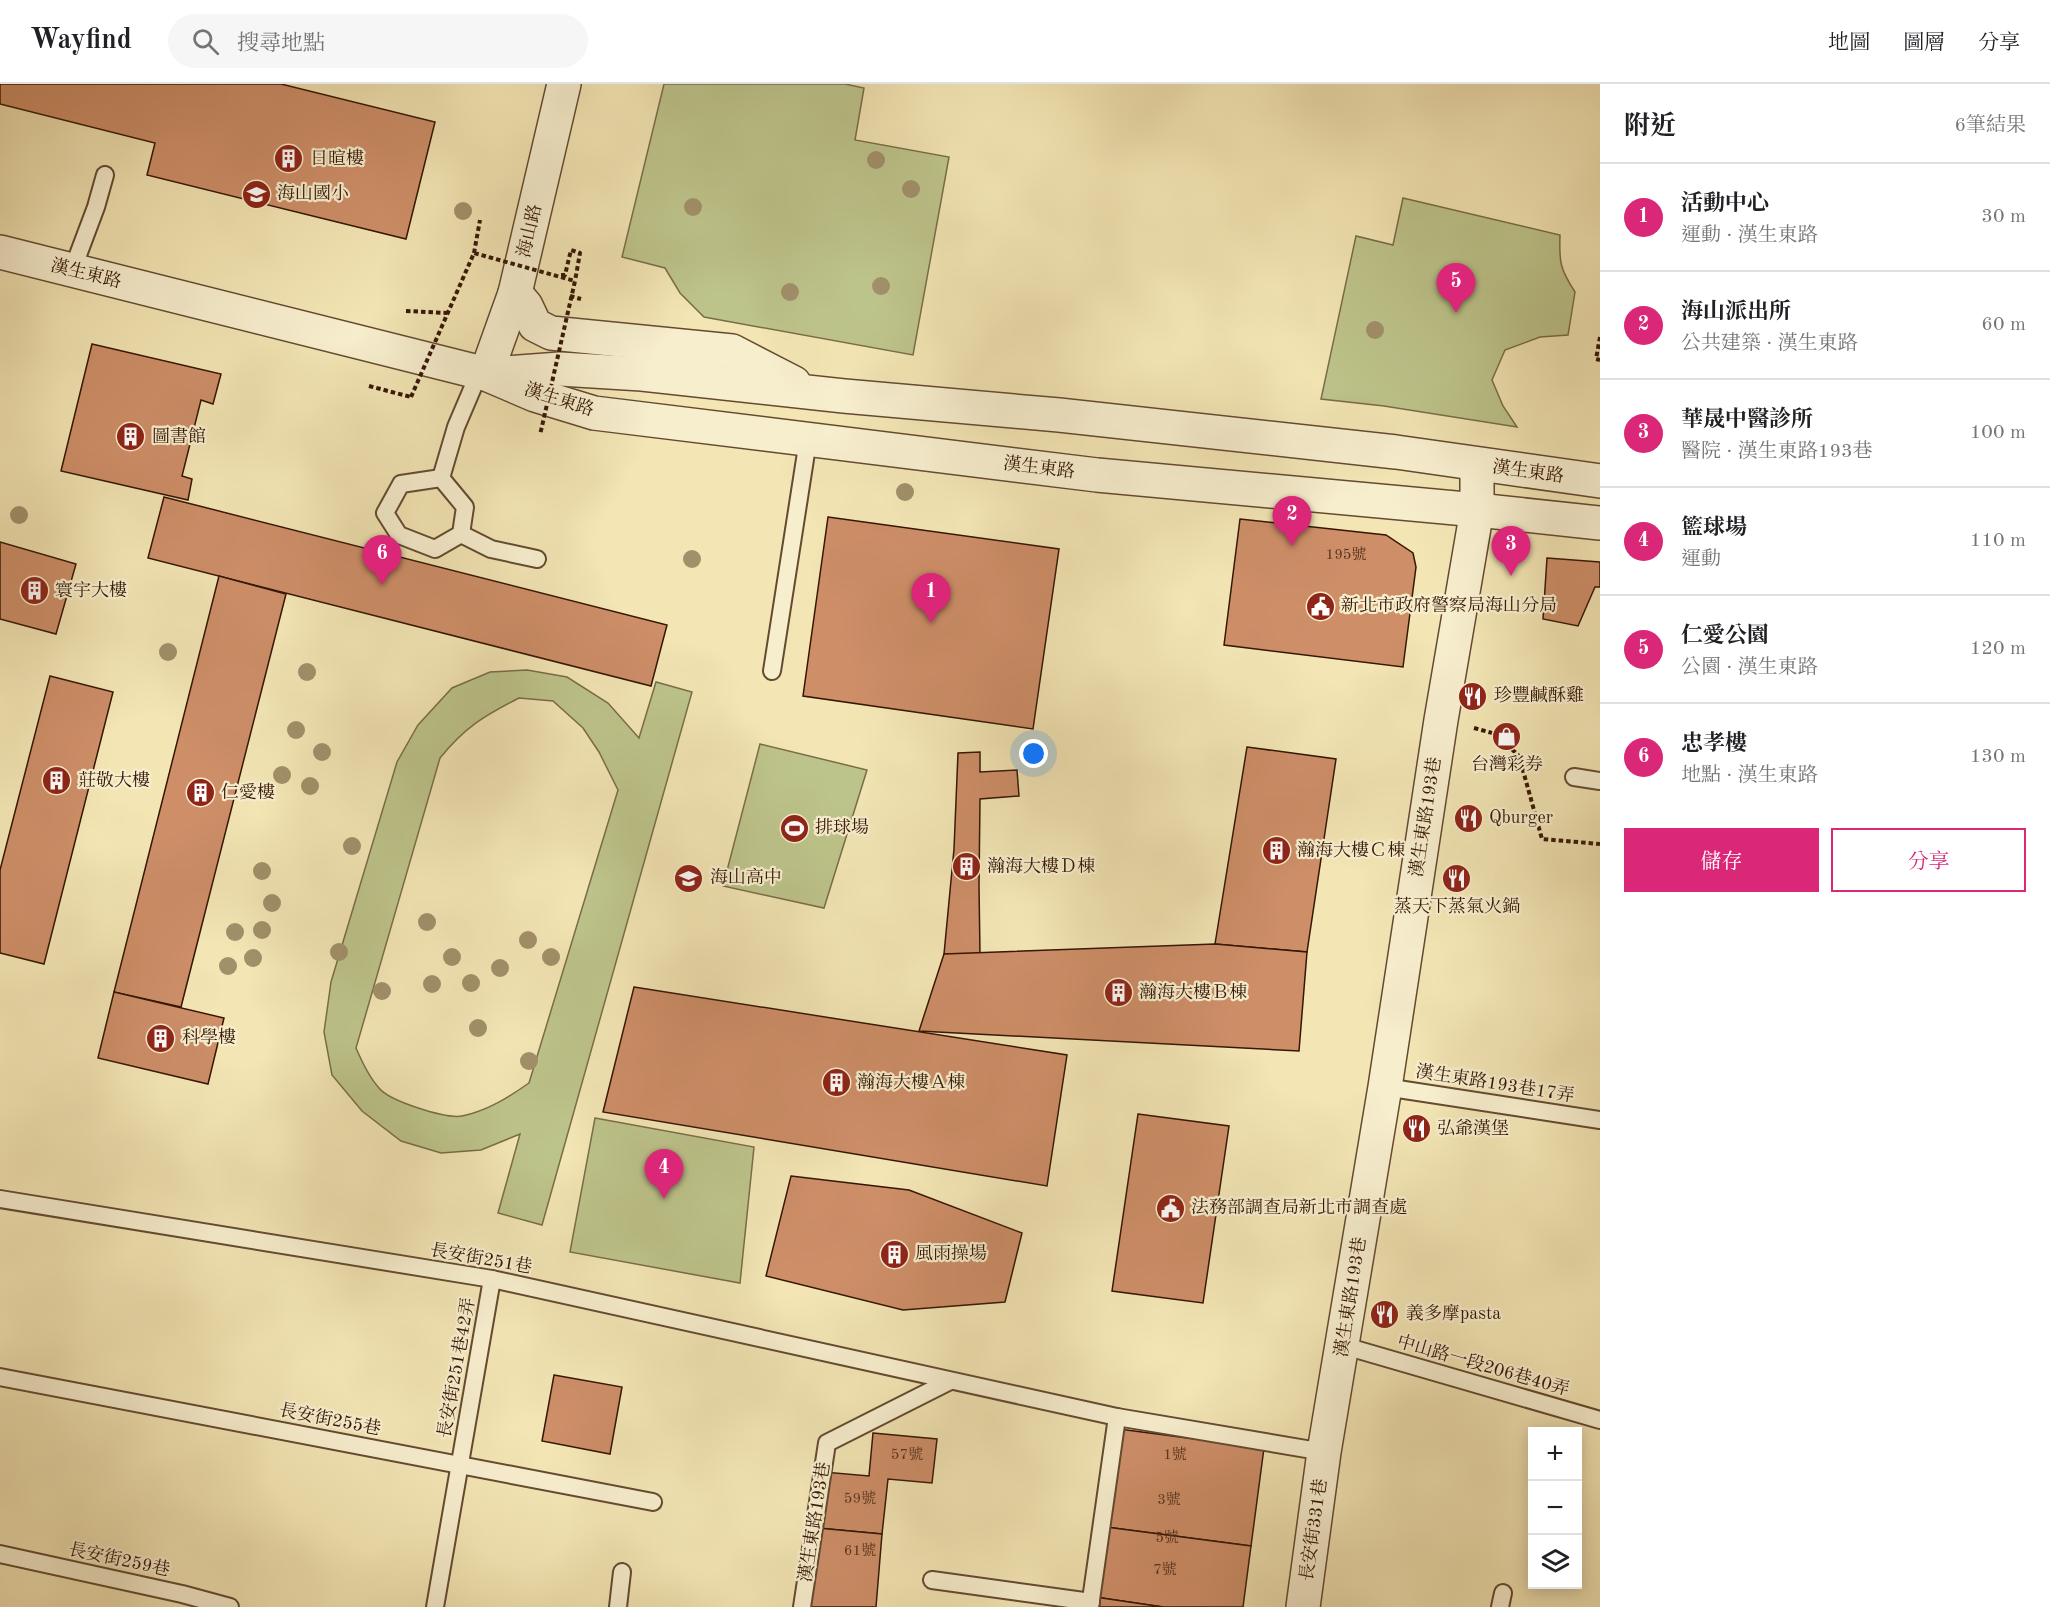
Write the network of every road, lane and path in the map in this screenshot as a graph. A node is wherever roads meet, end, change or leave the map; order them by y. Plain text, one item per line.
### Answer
1 (564, 84) edge
2 (105, 175) dead end
3 (480, 220) dead end
4 (474, 253) junction
5 (1, 256) edge
6 (72, 271) junction
7 (561, 274) dead end
8 (575, 281) junction
9 (515, 293) junction
10 (406, 311) dead end
11 (447, 313) junction
12 (1600, 337) edge
13 (1598, 359) edge
14 (482, 374) junction
15 (369, 386) dead end
16 (812, 392) junction
17 (540, 435) dead end
18 (808, 440) junction
19 (1478, 465) junction
20 (441, 478) junction
21 (1600, 482) edge
22 (1477, 510) junction
23 (1600, 523) edge
24 (461, 534) junction
25 (537, 559) dead end
26 (772, 671) dead end
27 (1441, 720) junction
28 (1574, 777) dead end
29 (1600, 782) edge
30 (1600, 844) edge
31 (1385, 1087) junction
32 (1600, 1119) edge
33 (0, 1199) edge
34 (492, 1279) junction
35 (1355, 1349) dead end
36 (0, 1377) edge
37 (950, 1381) junction
38 (1117, 1417) junction
39 (1600, 1420) edge
40 (1324, 1452) junction
41 (460, 1464) junction
42 (653, 1502) dead end
43 (0, 1554) edge
44 (622, 1572) dead end
45 (932, 1580) dead end
46 (1091, 1604) edge
47 (230, 1607) edge
48 (435, 1607) edge
49 (618, 1607) edge
50 (802, 1607) edge
51 (1303, 1607) edge

1 - 9 street, 海山路
2 - 6 lane
3 - 4 path
4 - 8 path, bridge
4 - 11 path, bridge
5 - 6 street, 漢生東路
6 - 14 street, 漢生東路
7 - 8 path
8 - 17 path, bridge
9 - 14 street, 海山路
9 - 16 street, 漢生東路
10 - 11 path
11 - 15 path, bridge
12 - 13 path
14 - 16 street, 漢生東路
14 - 18 street, 漢生東路
14 - 20 lane
16 - 19 street, 漢生東路
18 - 22 street, 漢生東路
18 - 26 lane
19 - 21 street, 漢生東路
19 - 22 street, 漢生東路193巷
20 - 24 lane
20 - 24 lane
22 - 23 street, 漢生東路
22 - 27 street, 漢生東路193巷
24 - 25 lane
27 - 30 path
27 - 31 street, 漢生東路193巷
28 - 29 lane
31 - 32 lane, 漢生東路193巷17弄
31 - 40 street, 漢生東路193巷
33 - 34 lane, 長安街251巷
34 - 37 lane, 長安街251巷
34 - 41 lane, 長安街251巷42弄
35 - 39 lane, 中山路一段206巷40弄
36 - 41 lane, 長安街255巷
37 - 38 lane
37 - 50 lane, 漢生東路193巷
38 - 40 lane
38 - 46 lane
40 - 51 street, 長安街331巷
41 - 42 lane, 長安街255巷
41 - 48 lane, 長安街251巷42弄
43 - 47 lane, 長安街259巷
44 - 49 lane
45 - 46 lane

